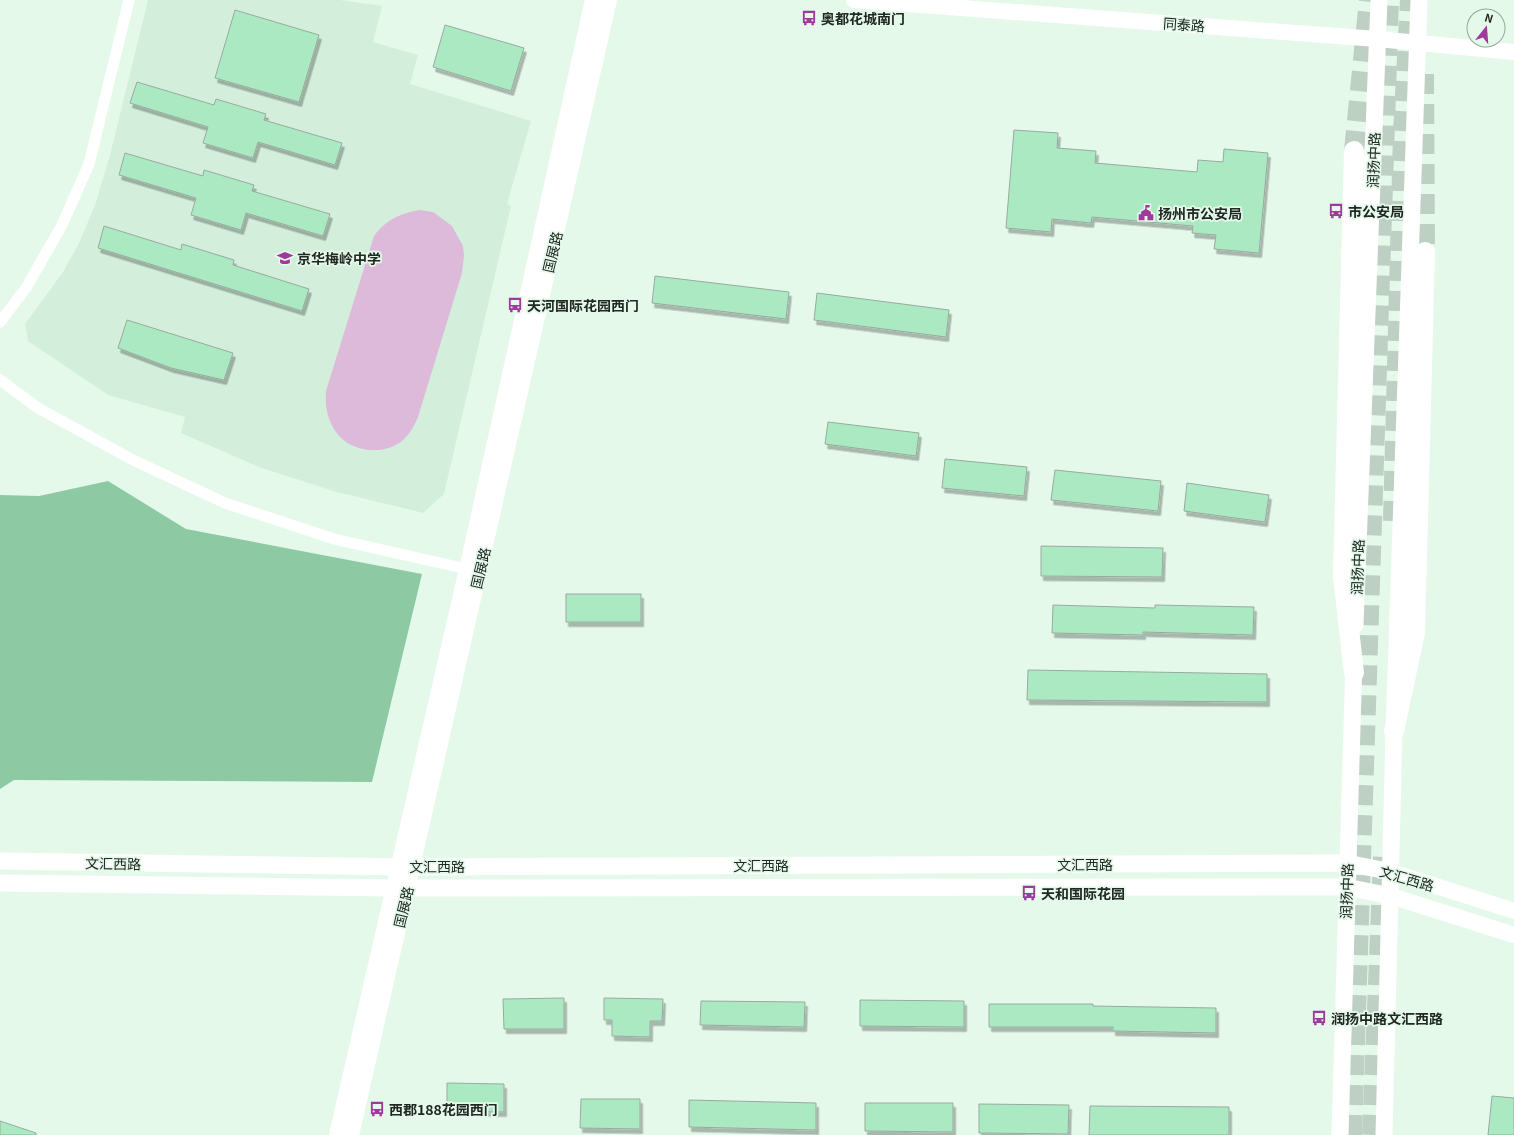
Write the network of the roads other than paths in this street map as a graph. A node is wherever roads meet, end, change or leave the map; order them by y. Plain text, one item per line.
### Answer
1 (129, 0) edge
2 (593, 0) edge
3 (609, 0) edge
4 (854, 0) edge
5 (1379, 0) edge
6 (1419, 0) edge
7 (1377, 38) junction
8 (1416, 43) junction
9 (1514, 52) edge
10 (1354, 151) tunnel mouth
11 (1425, 252) tunnel mouth
12 (0, 322) edge
13 (0, 380) edge
14 (467, 569) junction
15 (1354, 673) junction
16 (1394, 731) junction
17 (0, 861) edge
18 (1347, 863) junction
19 (405, 866) junction
20 (1392, 872) junction
21 (0, 883) edge
22 (1346, 887) junction
23 (401, 888) junction
24 (1391, 896) junction
25 (1514, 911) edge
26 (1514, 935) edge
27 (337, 1135) edge
28 (351, 1135) edge
29 (1340, 1135) edge
30 (1384, 1135) edge

1 - 12 street
2 - 14 street, 国展路
3 - 19 street, 国展路
4 - 7 street, 同泰路
5 - 7 main road, 润扬中路
6 - 8 main road
7 - 8 street, 同泰路
7 - 15 main road, 润扬中路
8 - 9 street, 同泰路
8 - 16 main road
10 - 15 highway
11 - 16 highway
13 - 14 street
14 - 19 street, 国展路
15 - 18 main road, 润扬中路
16 - 20 main road
17 - 19 main road, 文汇西路
18 - 19 main road, 文汇西路
18 - 20 main road, 文汇西路
18 - 22 main road, 润扬中路
19 - 23 street, 国展路
20 - 24 main road
20 - 25 street, 文汇西路
21 - 23 main road, 文汇西路
22 - 23 main road, 文汇西路
22 - 24 main road, 文汇西路
22 - 29 main road, 润扬中路
23 - 27 street, 国展路
23 - 28 street, 国展路
24 - 26 street, 文汇西路
24 - 30 main road

